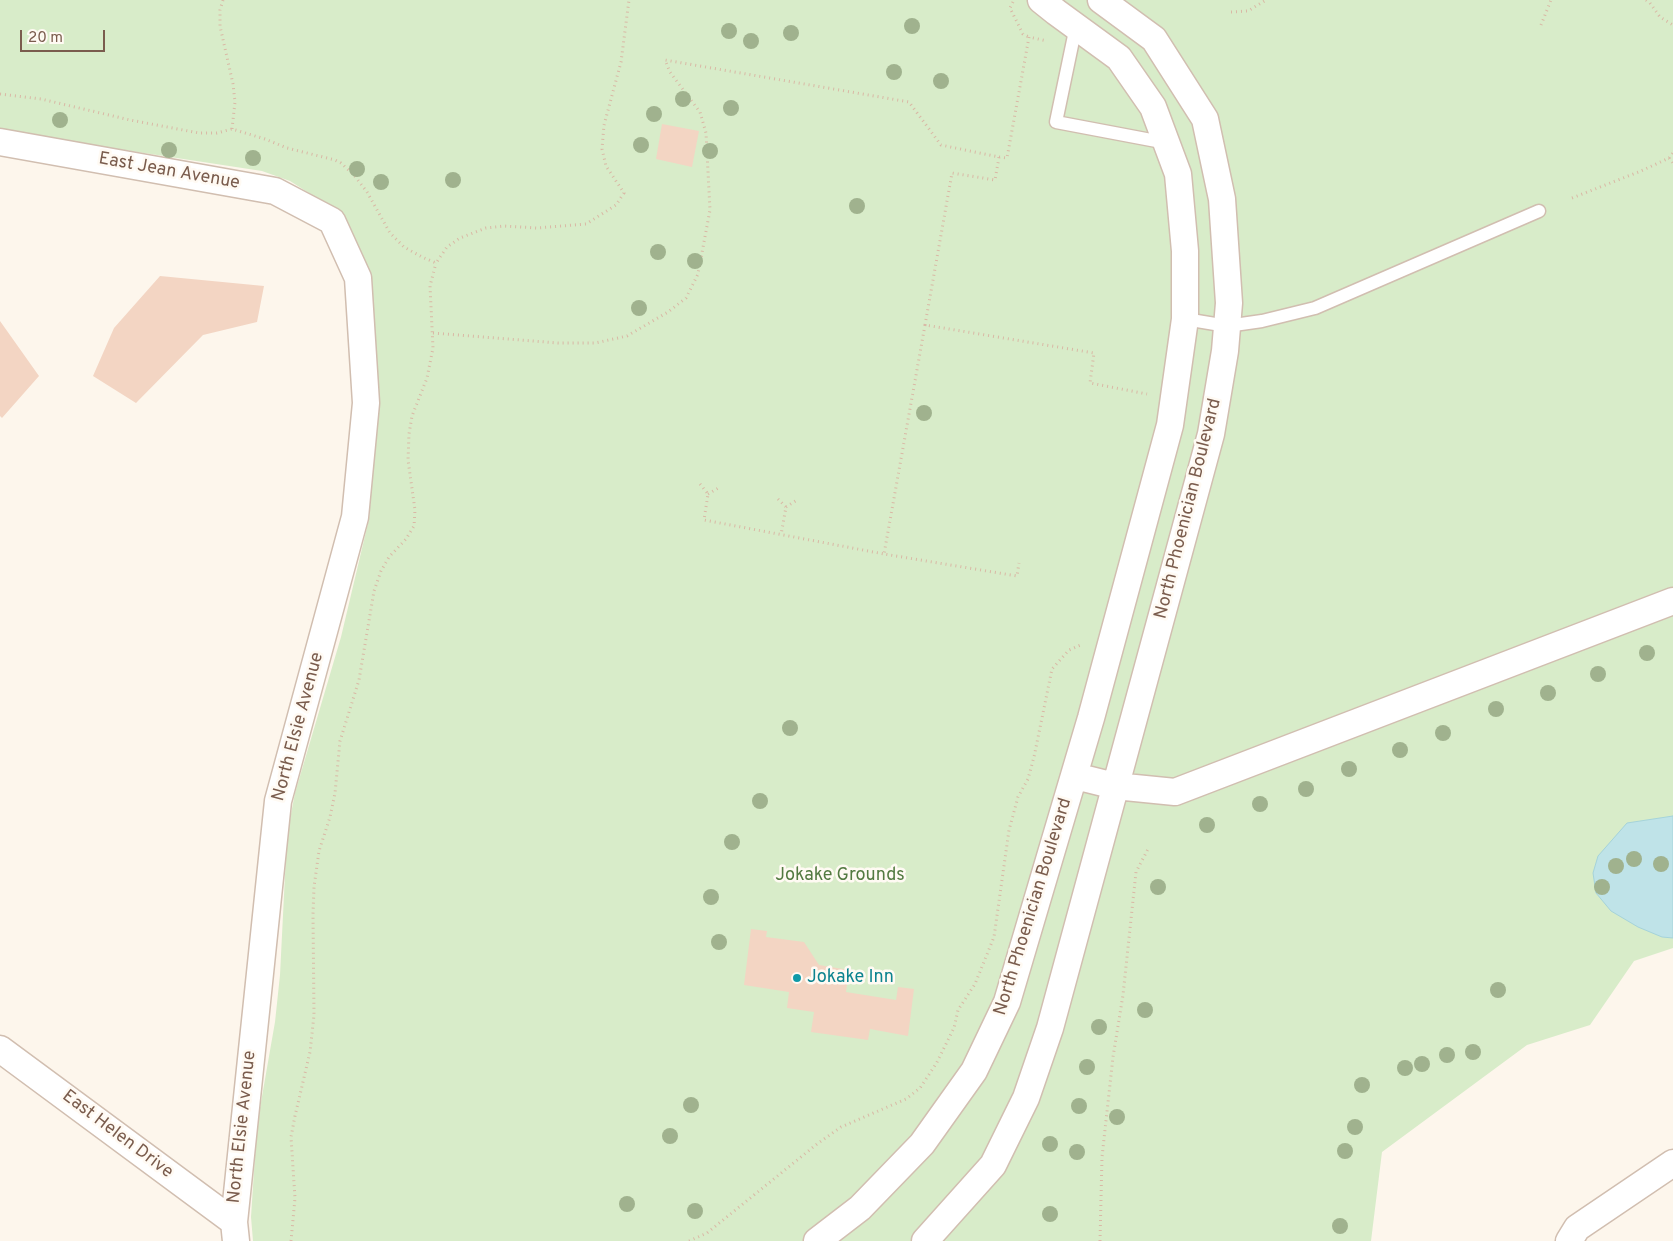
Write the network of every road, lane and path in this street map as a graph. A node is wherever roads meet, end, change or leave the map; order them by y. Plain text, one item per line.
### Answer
1 (223, 0) edge
2 (629, 0) edge
3 (1015, 0) edge
4 (1041, 0) edge
5 (1266, 0) edge
6 (1646, 0) edge
7 (1550, 1) edge
8 (1109, 3) edge
9 (1231, 12) dead end
10 (1541, 25) dead end
11 (1076, 26) junction
12 (1673, 26) edge
13 (1029, 37) junction
14 (1055, 43) dead end
15 (0, 94) edge
16 (232, 129) junction
17 (0, 142) edge
18 (1167, 143) junction
19 (1673, 153) edge
20 (999, 157) junction
21 (1669, 158) junction
22 (1673, 164) edge
23 (1572, 198) dead end
24 (1539, 211) dead end
25 (332, 221) joint
26 (436, 263) junction
27 (1185, 319) junction
28 (925, 325) junction
29 (1227, 326) junction
30 (433, 333) junction
31 (1156, 395) dead end
32 (700, 484) dead end
33 (720, 486) dead end
34 (708, 494) junction
35 (778, 499) dead end
36 (797, 500) dead end
37 (786, 507) junction
38 (781, 535) junction
39 (884, 554) junction
40 (1019, 563) dead end
41 (1673, 601) edge
42 (1083, 644) dead end
43 (1075, 776) junction
44 (1115, 786) junction
45 (1148, 849) dead end
46 (0, 1049) edge
47 (1673, 1163) edge
48 (235, 1231) edge
49 (291, 1241) edge
50 (689, 1241) edge
51 (817, 1241) edge
52 (924, 1241) edge
53 (1100, 1241) edge
54 (1569, 1241) edge

1 - 16 path
2 - 26 path
3 - 13 path
4 - 11 street, North Phoenician Boulevard
5 - 9 path
6 - 12 path
7 - 10 path
8 - 29 street, North Phoenician Boulevard
11 - 18 street, North Phoenician Boulevard
11 - 18 lane
13 - 14 path
13 - 20 path
15 - 16 path
16 - 26 path
17 - 25 street, East Jean Avenue
18 - 27 street, North Phoenician Boulevard
19 - 21 path
20 - 28 path
20 - 30 path
21 - 22 path
21 - 23 path
24 - 29 lane
25 - 48 street, North Elsie Avenue
26 - 30 path
27 - 29 lane
27 - 43 street, North Phoenician Boulevard
28 - 31 path
28 - 39 path
29 - 44 street, North Phoenician Boulevard
30 - 49 path
32 - 34 path
33 - 34 path
34 - 38 path
35 - 37 path
36 - 37 path
37 - 38 path
38 - 39 path
39 - 40 path
41 - 44 street, North Phoenician Boulevard
42 - 50 path
43 - 44 street, North Phoenician Boulevard
43 - 51 street, North Phoenician Boulevard
44 - 52 street, North Phoenician Boulevard
45 - 53 path
46 - 48 street, East Helen Drive
47 - 54 street

